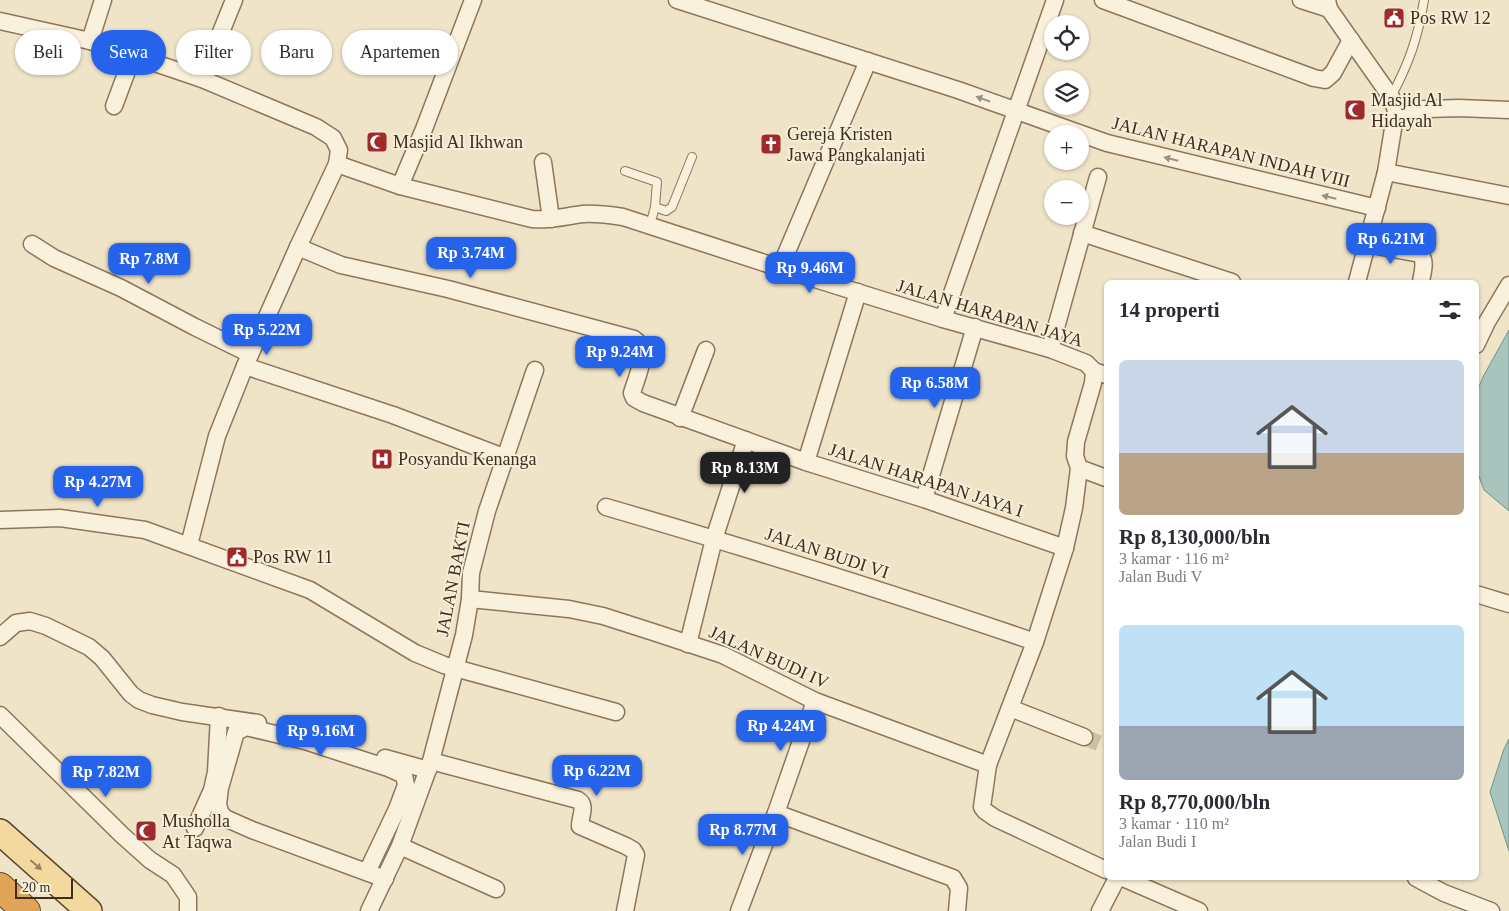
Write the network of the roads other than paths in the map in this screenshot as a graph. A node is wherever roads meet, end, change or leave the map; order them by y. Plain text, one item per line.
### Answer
1 (103, 0) edge
2 (234, 0) edge
3 (473, 0) edge
4 (677, 0) edge
5 (1056, 0) edge
6 (1103, 0) edge
7 (1301, 0) edge
8 (1424, 0) edge
9 (1328, 5) edge
10 (0, 21) edge
11 (1351, 40) junction
12 (90, 41) joint
13 (868, 61) junction
14 (166, 66) edge
15 (126, 75) edge
16 (202, 79) junction
17 (1394, 104) junction
18 (114, 106) dead end
19 (1016, 110) junction
20 (1509, 110) edge
21 (692, 157) dead end
22 (543, 162) dead end
23 (337, 164) junction
24 (625, 171) dead end
25 (1386, 172) junction
26 (1098, 177) dead end
27 (400, 186) junction
28 (1509, 196) edge
29 (655, 207) junction
30 (1377, 208) junction
31 (551, 219) junction
32 (650, 225) junction
33 (1082, 233) junction
34 (32, 244) dead end
35 (1366, 244) junction
36 (298, 247) junction
37 (780, 268) junction
38 (1226, 280) edge
39 (1357, 280) edge
40 (1420, 280) edge
41 (1509, 285) edge
42 (858, 292) junction
43 (943, 319) junction
44 (975, 327) junction
45 (1479, 339) edge
46 (1050, 349) junction
47 (706, 350) dead end
48 (248, 360) junction
49 (535, 370) dead end
50 (1100, 373) edge
51 (680, 418) junction
52 (746, 440) junction
53 (506, 458) junction
54 (806, 462) junction
55 (1079, 468) junction
56 (1104, 477) edge
57 (924, 499) junction
58 (606, 507) dead end
59 (0, 520) edge
60 (714, 538) junction
61 (189, 545) junction
62 (1065, 548) junction
63 (1479, 595) edge
64 (470, 599) junction
65 (1509, 604) edge
66 (0, 637) edge
67 (1035, 642) junction
68 (688, 644) junction
69 (454, 668) junction
70 (816, 701) junction
71 (1010, 708) junction
72 (616, 712) dead end
73 (0, 715) edge
74 (220, 716) junction
75 (1084, 737) tunnel mouth
76 (430, 766) junction
77 (988, 766) junction
78 (776, 813) junction
79 (195, 828) dead end
80 (0, 832) edge
81 (400, 846) junction
82 (1104, 869) edge
83 (367, 872) junction
84 (385, 879) junction
85 (1117, 880) edge
86 (1128, 880) edge
87 (1420, 880) edge
88 (0, 887) edge
89 (496, 889) dead end
90 (26, 911) edge
91 (89, 911) edge
92 (188, 911) edge
93 (369, 911) edge
94 (625, 911) edge
95 (739, 911) edge
96 (957, 911) edge
97 (1100, 911) edge
98 (1199, 911) edge
99 (1491, 911) edge

1 - 12 street
2 - 16 street
3 - 27 street
4 - 13 street, JALAN HARAPAN INDAH VIII
5 - 19 street
6 - 11 street
7 - 9 street
8 - 17 lane
9 - 11 street
10 - 12 street
11 - 17 street
19 -> 13 street, JALAN HARAPAN INDAH VIII
13 - 37 street
14 - 16 street
15 - 18 street
16 - 23 street
17 - 20 street
17 - 25 street
30 -> 19 street, JALAN HARAPAN INDAH VIII
19 - 43 street
21 - 29 lane
22 - 31 street
23 - 27 street, JALAN HARAPAN JAYA
23 - 36 street
24 - 29 lane
25 - 28 street
25 - 30 street
26 - 33 street
27 - 31 street, JALAN HARAPAN JAYA
29 - 32 lane
30 - 35 street
31 - 32 street, JALAN HARAPAN JAYA
32 - 37 street, JALAN HARAPAN JAYA
33 - 38 street
33 - 46 street
34 - 48 street
35 - 39 street
35 - 40 street
36 - 48 street
36 - 51 street, JALAN HARAPAN JAYA I
37 - 42 street, JALAN HARAPAN JAYA
41 - 45 street
42 - 43 street, JALAN HARAPAN JAYA
42 - 54 street
43 - 44 street, JALAN HARAPAN JAYA
44 - 46 street, JALAN HARAPAN JAYA
44 - 57 street
46 - 50 street, JALAN HARAPAN JAYA
47 - 51 street
48 - 53 street
48 - 61 street
49 - 53 street, JALAN BAKTI
50 - 55 street, JALAN HARAPAN JAYA
51 - 52 street, JALAN HARAPAN JAYA I
52 - 54 street, JALAN HARAPAN JAYA I
52 - 60 street
53 - 64 street, JALAN BAKTI
54 - 57 street, JALAN HARAPAN JAYA I
55 - 56 street
55 - 62 street, JALAN HARAPAN JAYA
57 - 62 street, JALAN HARAPAN JAYA I
58 - 60 street, JALAN BUDI VI
59 - 61 street
60 - 67 street, JALAN BUDI VI
60 - 68 street
61 - 69 street
62 - 67 street, JALAN HARAPAN JAYA
63 - 65 street
64 - 68 street, JALAN BUDI IV
64 - 69 street, JALAN BAKTI
66 - 74 street
67 - 71 street, JALAN HARAPAN JAYA
68 - 70 street, JALAN BUDI IV
69 - 72 street
69 - 76 street, JALAN BAKTI
70 - 77 street, JALAN BUDI IV
70 - 78 street
71 - 75 street
71 - 77 street, JALAN HARAPAN JAYA
73 - 92 street
74 - 76 street
74 - 79 street
76 - 81 street, JALAN BAKTI
76 - 94 street
77 - 82 street, JALAN HARAPAN JAYA
78 - 95 street
78 - 96 street
80 -> 91 main road
81 - 84 street, JALAN BAKTI
81 - 89 street
83 - 83 street
83 - 84 street
84 - 93 street, JALAN BAKTI
85 - 97 street
86 - 98 street
87 - 99 street
88 - 90 highway

